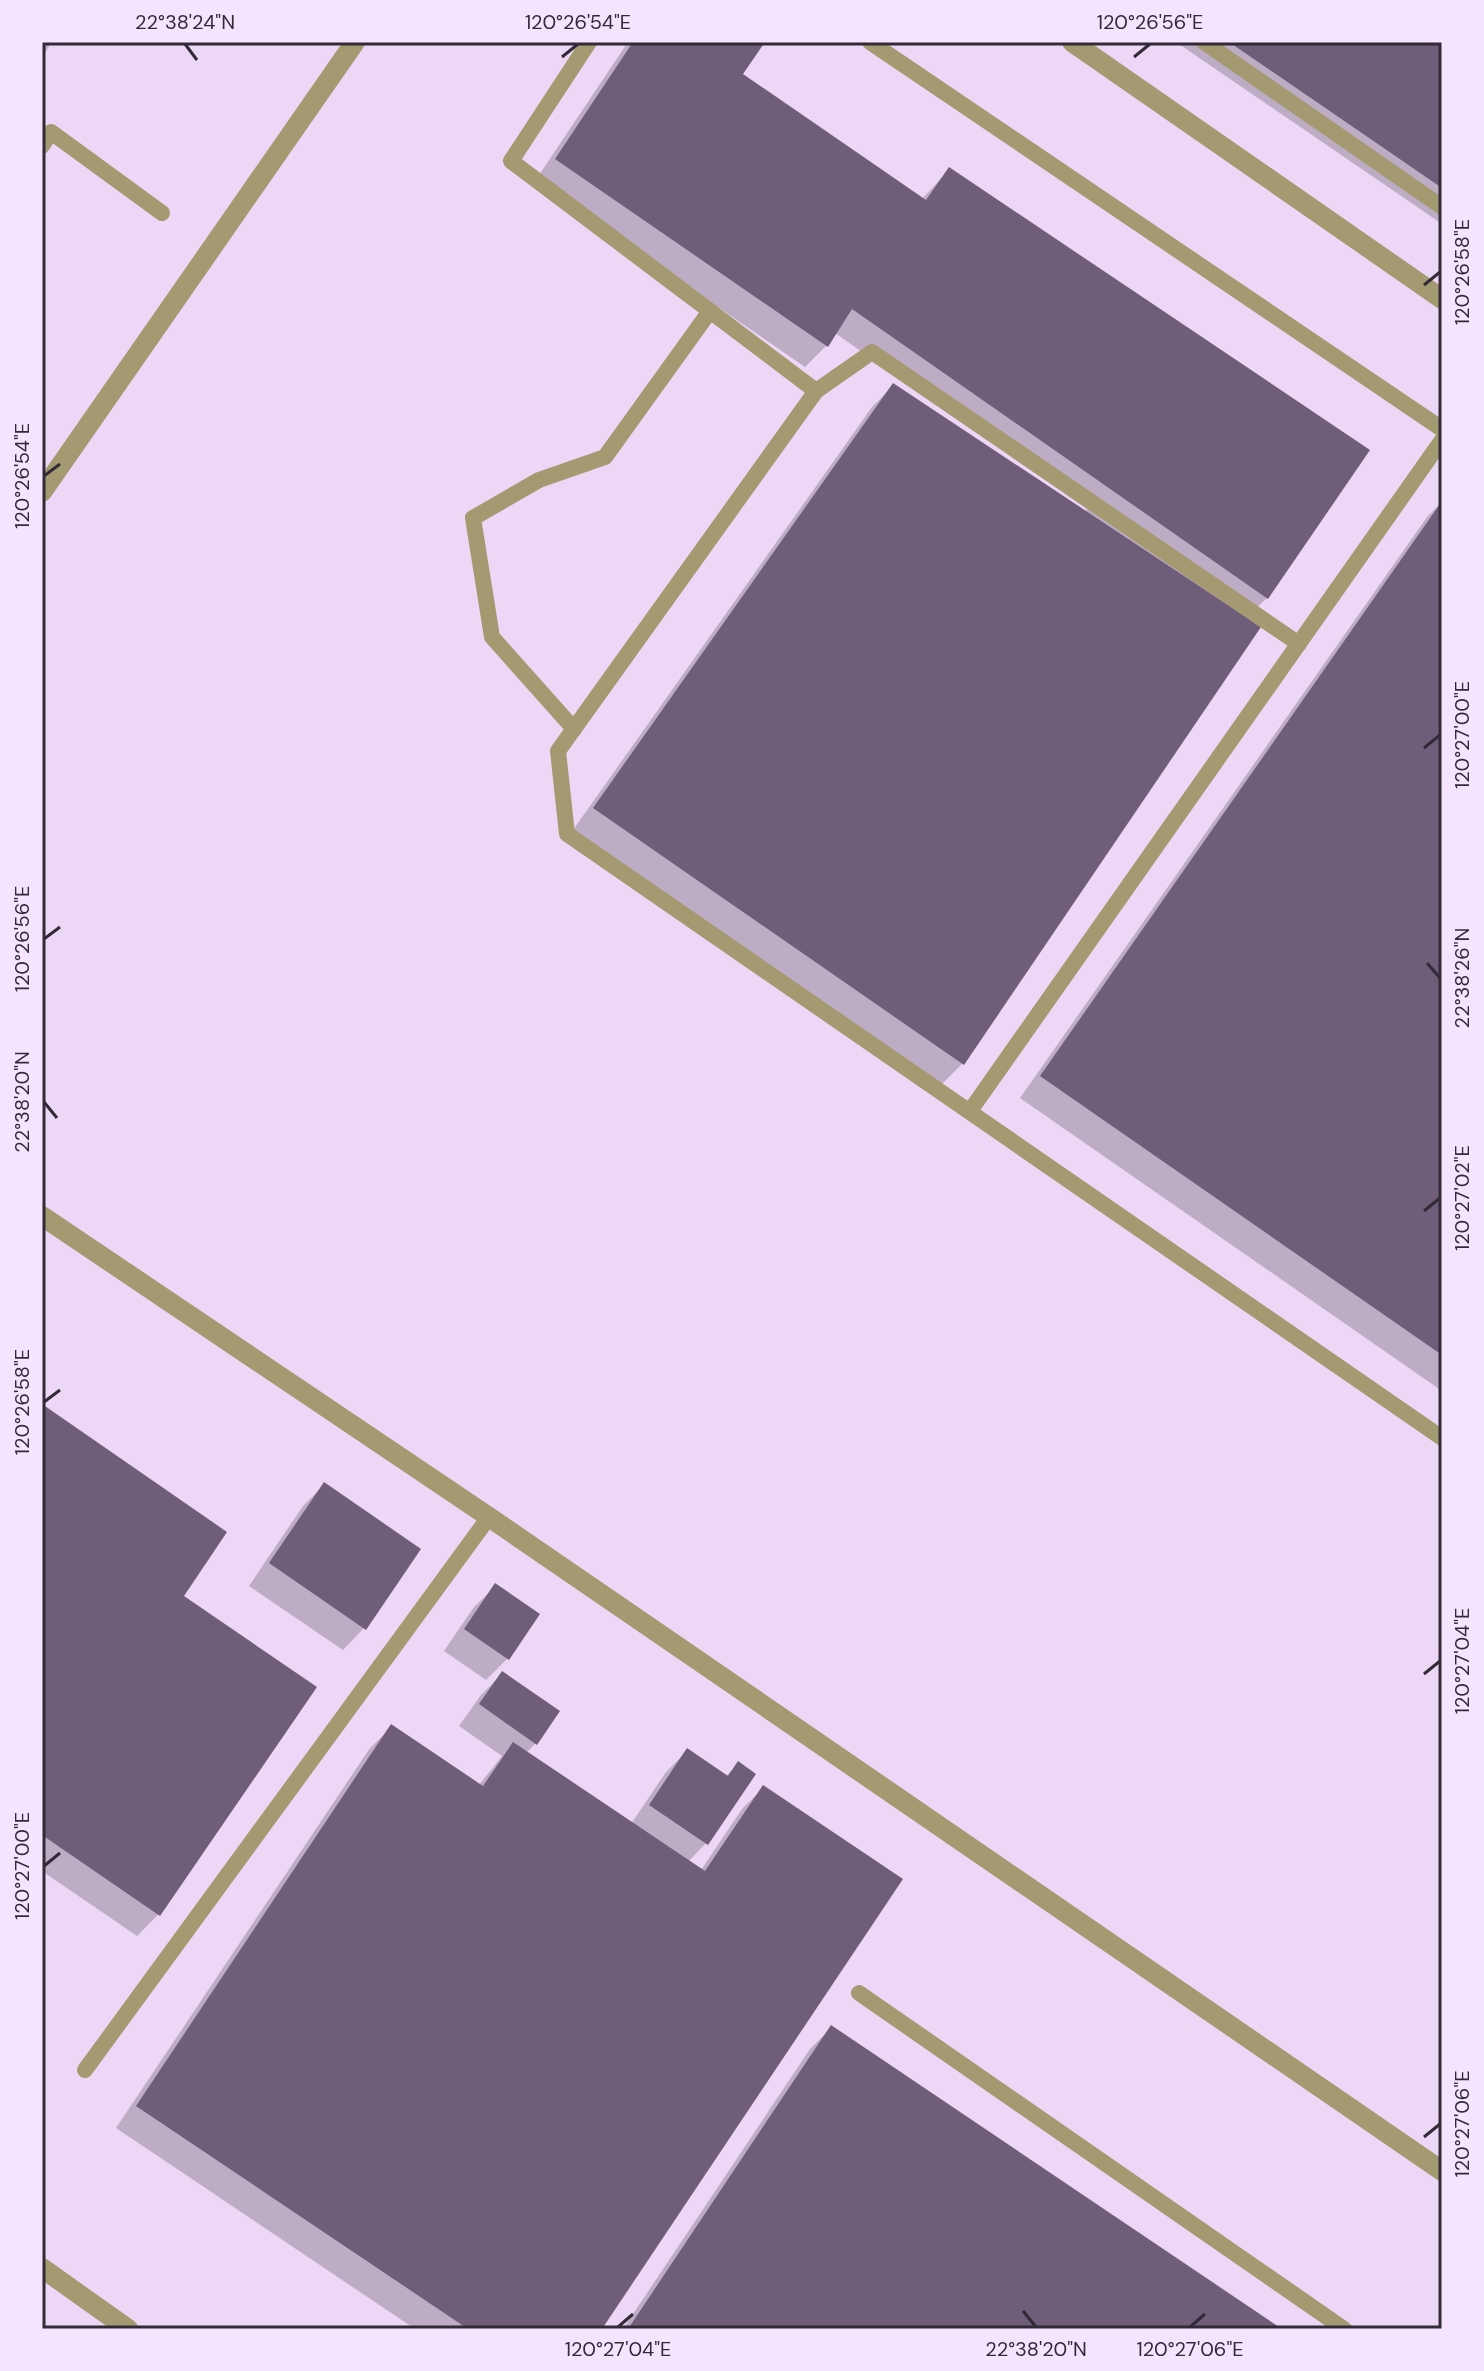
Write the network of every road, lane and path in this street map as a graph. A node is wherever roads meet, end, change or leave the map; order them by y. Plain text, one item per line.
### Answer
1 (355, 42) edge
2 (589, 42) edge
3 (870, 42) edge
4 (1072, 42) edge
5 (1204, 42) edge
6 (42, 146) edge
7 (1442, 207) edge
8 (162, 213) dead end
9 (1442, 299) edge
10 (710, 311) junction
11 (816, 391) junction
12 (1442, 429) edge
13 (1442, 440) edge
14 (42, 492) edge
15 (1299, 644) junction
16 (574, 729) junction
17 (970, 1111) junction
18 (42, 1216) edge
19 (1442, 1438) edge
20 (489, 1517) junction
21 (859, 1993) dead end
22 (85, 2070) dead end
23 (1442, 2171) edge
24 (42, 2268) edge
25 (128, 2329) edge
26 (1344, 2329) edge

1 - 14 street
2 - 10 lane
3 - 12 lane
4 - 9 street
5 - 7 lane
6 - 8 lane
10 - 11 lane
10 - 16 lane
11 - 15 lane
11 - 16 lane
13 - 15 lane
15 - 17 lane
16 - 17 lane
17 - 19 lane
18 - 20 street
20 - 22 lane
20 - 23 street
21 - 26 lane
24 - 25 street

